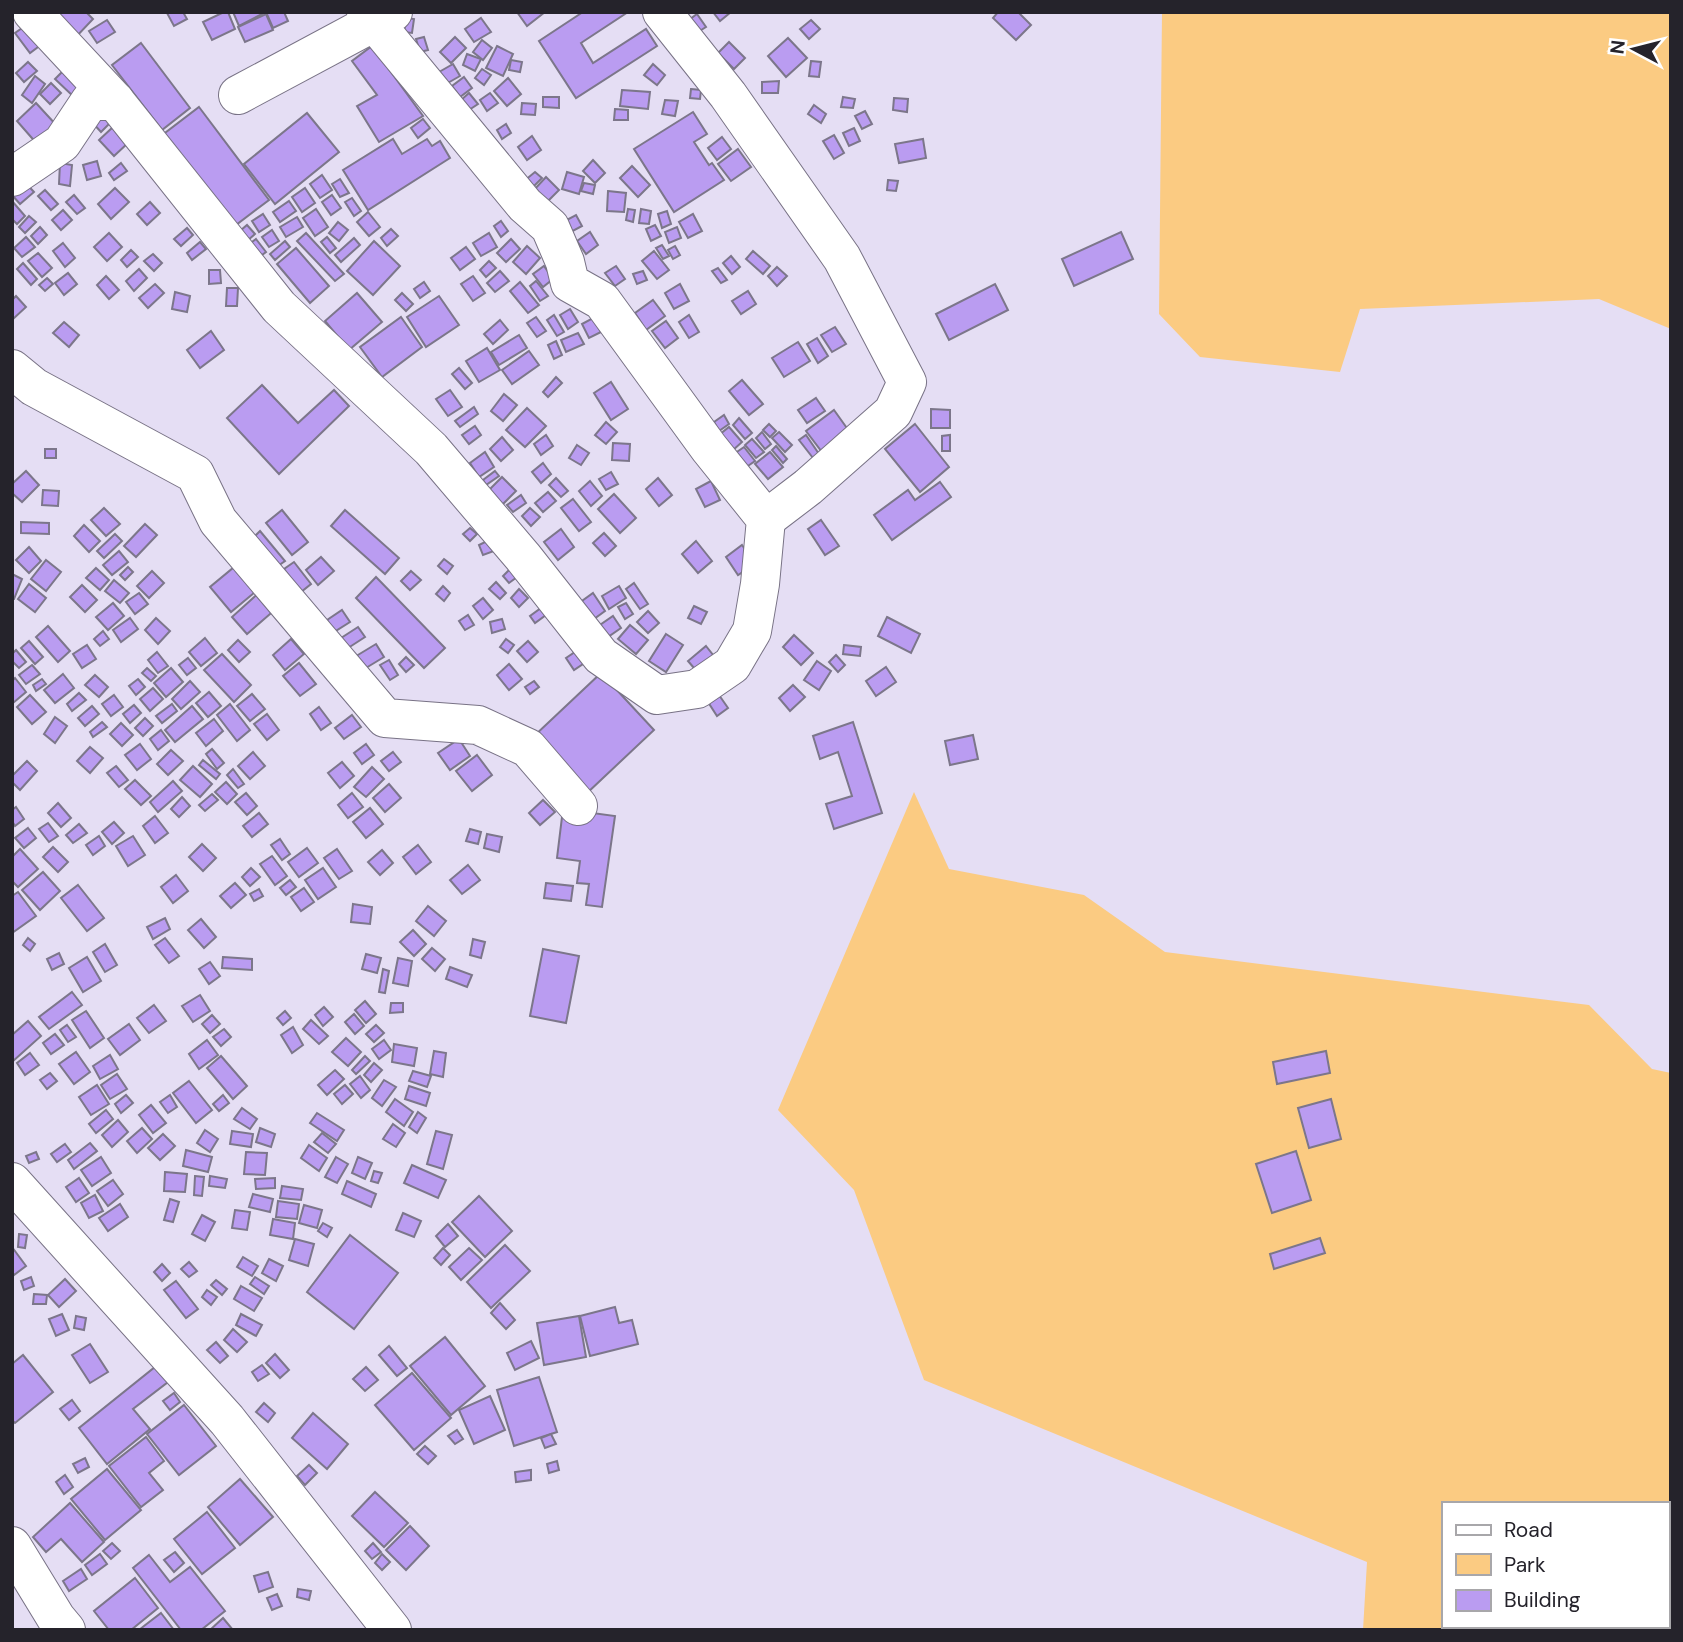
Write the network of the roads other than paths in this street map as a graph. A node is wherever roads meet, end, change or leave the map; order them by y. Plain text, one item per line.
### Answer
1 (32, 12) edge
2 (662, 12) edge
3 (378, 16) edge
4 (238, 95) dead end
5 (115, 101) junction
6 (12, 177) edge
7 (12, 369) edge
8 (766, 519) junction
9 (578, 806) dead end
10 (12, 1182) edge
11 (12, 1546) edge
12 (66, 1630) edge
13 (392, 1630) edge

1 - 5 street
2 - 8 street
3 - 4 street
3 - 8 street
5 - 6 street
5 - 8 street
7 - 9 street
10 - 13 street
11 - 12 street

